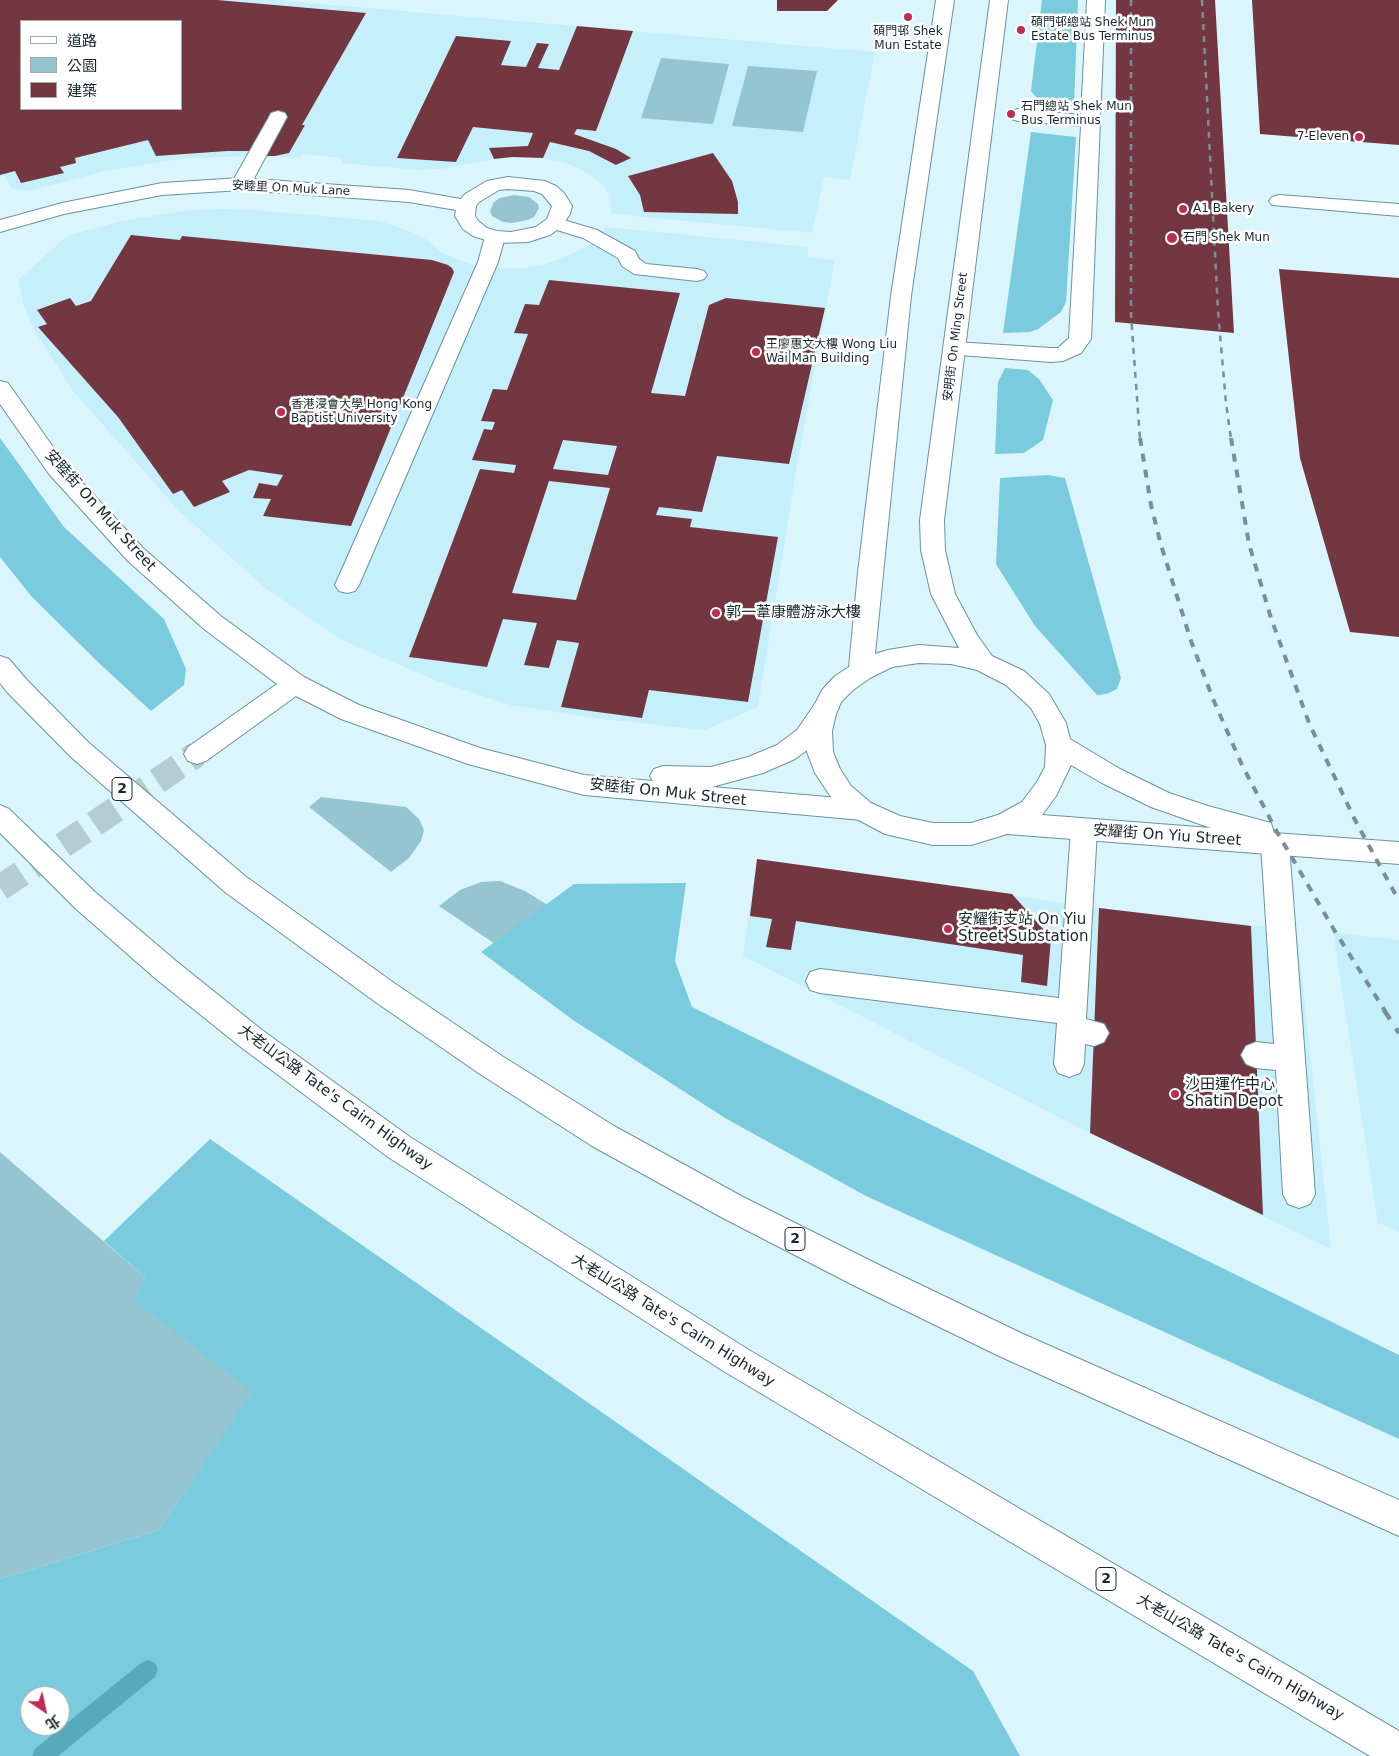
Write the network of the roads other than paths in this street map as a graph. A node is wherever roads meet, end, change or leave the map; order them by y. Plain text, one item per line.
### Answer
1 (945, 0) edge
2 (999, 0) edge
3 (1096, 0) edge
4 (1018, 115) dead end
5 (278, 117) dead end
6 (1090, 121) junction
7 (241, 184) junction
8 (1279, 201) dead end
9 (466, 206) junction
10 (1399, 210) edge
11 (554, 223) junction
12 (0, 226) edge
13 (495, 237) junction
14 (697, 274) dead end
15 (955, 348) junction
16 (0, 388) edge
17 (347, 586) dead end
18 (983, 662) junction
19 (0, 665) edge
20 (861, 671) junction
21 (295, 684) junction
22 (826, 708) junction
23 (1058, 745) junction
24 (197, 754) tunnel mouth
25 (478, 757) junction
26 (862, 810) junction
27 (0, 816) edge
28 (1006, 823) junction
29 (1084, 830) junction
30 (1275, 844) junction
31 (1328, 849) junction
32 (1399, 853) edge
33 (820, 981) dead end
34 (1079, 1025) junction
35 (1256, 1055) dead end
36 (1290, 1059) junction
37 (1070, 1064) dead end
38 (1299, 1194) dead end
39 (1399, 1518) edge
40 (1399, 1752) edge

1 - 20 main road
2 - 15 main road, 安明街 On Ming Street
3 - 6 main road
4 - 6 main road
5 - 7 main road
6 - 15 main road
7 - 9 main road, 安睦里 On Muk Lane
7 - 12 main road, 安睦里 On Muk Lane
8 - 10 main road
9 - 11 main road
9 - 13 main road
11 - 13 main road
11 - 14 main road
13 - 17 main road
15 - 18 main road, 安明街 On Ming Street
16 - 21 main road, 安睦街 On Muk Street
18 - 20 main road, 安明街 On Ming Street
18 - 23 main road, 安明街 On Ming Street
19 - 39 main road, 2
20 - 22 main road, 安明街 On Ming Street
21 - 24 main road
21 - 25 main road, 安睦街 On Muk Street
22 - 25 main road, 安睦街 On Muk Street
22 - 26 main road, 安明街 On Ming Street
23 - 28 main road, 安明街 On Ming Street
23 - 31 main road, 安耀街 On Yiu Street
25 - 26 main road, 安睦街 On Muk Street
26 - 28 main road, 安明街 On Ming Street
27 - 40 main road, 大老山公路 Tate's Cairn Highway / 2
28 - 29 main road, 安耀街 On Yiu Street
29 - 30 main road, 安耀街 On Yiu Street
29 - 34 main road
30 - 31 main road, 安耀街 On Yiu Street
30 - 36 main road
31 - 32 main road, 安耀街 On Yiu Street
33 - 34 main road
34 - 37 main road
35 - 36 main road
36 - 38 main road

